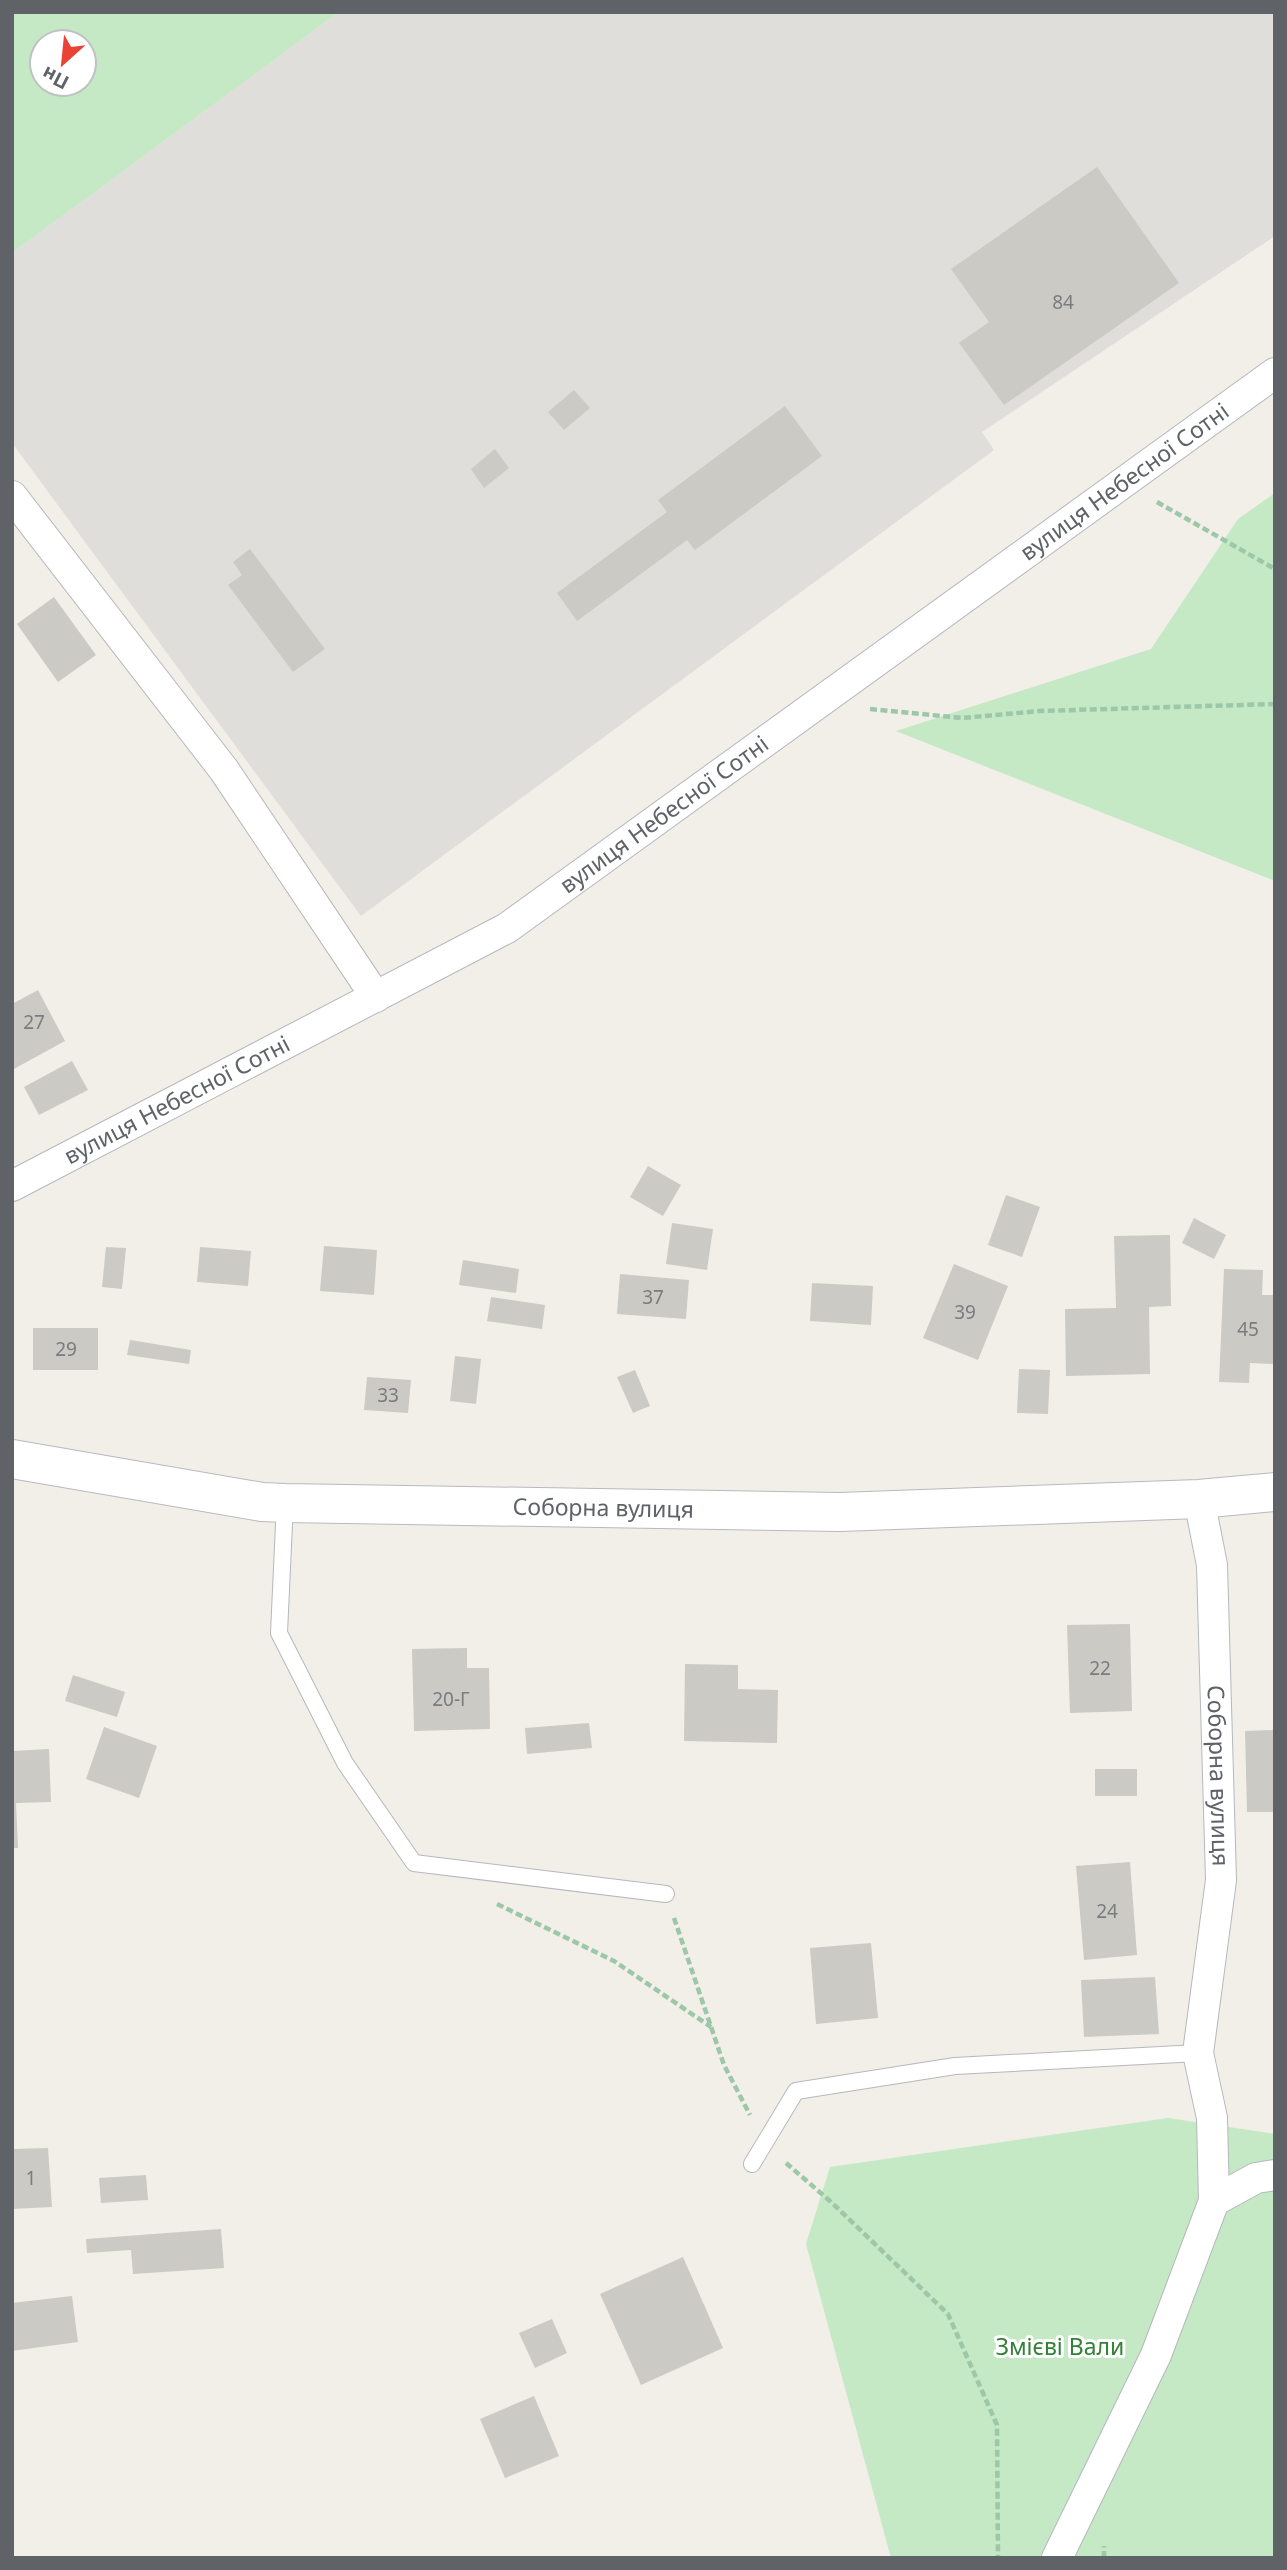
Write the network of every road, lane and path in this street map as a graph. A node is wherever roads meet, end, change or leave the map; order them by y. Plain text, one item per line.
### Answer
1 (1275, 373) edge
2 (1130, 477) junction
3 (14, 503) edge
4 (1275, 569) edge
5 (817, 704) junction
6 (1275, 704) edge
7 (376, 997) junction
8 (12, 1186) edge
9 (12, 1459) edge
10 (1275, 1492) edge
11 (1199, 1499) junction
12 (285, 1503) junction
13 (666, 1894) joint
14 (489, 1900) dead end
15 (712, 2027) junction
16 (1198, 2053) junction
17 (764, 2144) junction
18 (752, 2164) dead end
19 (1275, 2175) edge
20 (1214, 2201) junction
21 (998, 2558) edge
22 (1057, 2558) edge

1 - 2 street, вулиця Небесної Сотні
2 - 4 path
2 - 5 street, вулиця Небесної Сотні
3 - 7 street
5 - 6 path
5 - 7 street, вулиця Небесної Сотні
7 - 8 street, вулиця Небесної Сотні
9 - 12 main road, Соборна вулиця
10 - 11 main road, Соборна вулиця
11 - 12 main road, Соборна вулиця
11 - 16 street, Соборна вулиця
12 - 13 lane
13 - 15 path
14 - 15 path
15 - 17 path
16 - 17 lane
16 - 20 street, Соборна вулиця
17 - 18 lane
17 - 21 path
19 - 20 street
20 - 22 street

